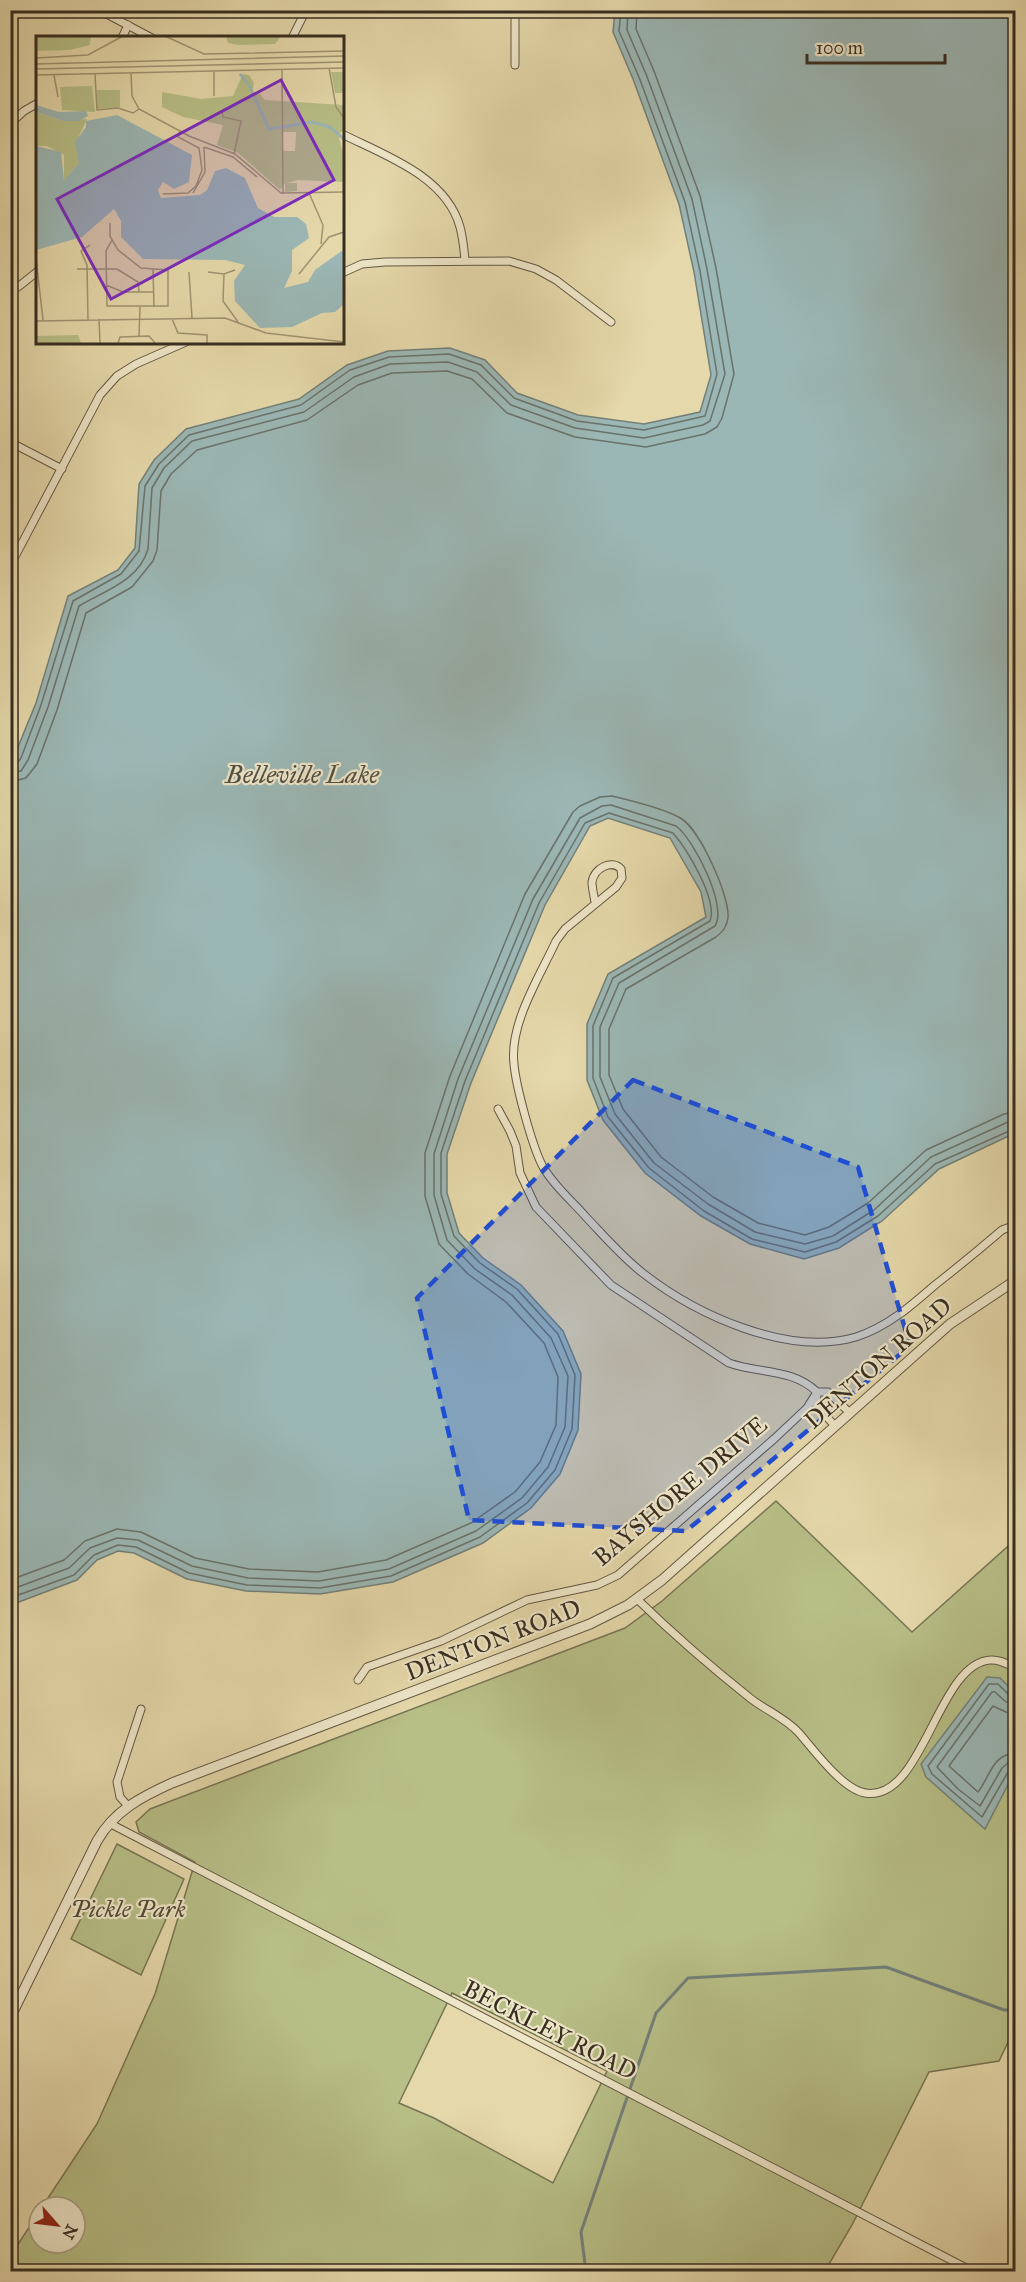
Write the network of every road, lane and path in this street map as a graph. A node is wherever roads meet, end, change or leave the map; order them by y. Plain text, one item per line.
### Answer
1 (99, 10) edge
2 (306, 10) edge
3 (515, 10) edge
4 (128, 25) junction
5 (123, 36) edge
6 (148, 36) edge
7 (293, 36) edge
8 (515, 65) dead end
9 (36, 104) edge
10 (10, 124) edge
11 (344, 135) edge
12 (465, 260) junction
13 (344, 272) edge
14 (36, 273) edge
15 (10, 289) edge
16 (611, 322) dead end
17 (181, 344) edge
18 (10, 442) edge
19 (62, 469) junction
20 (10, 567) edge
21 (595, 902) junction
22 (498, 1109) dead end
23 (1016, 1229) edge
24 (1016, 1280) edge
25 (818, 1392) junction
26 (850, 1413) junction
27 (835, 1426) junction
28 (637, 1599) junction
29 (1016, 1668) edge
30 (358, 1680) dead end
31 (141, 1709) dead end
32 (128, 1806) junction
33 (109, 1823) junction
34 (10, 2018) edge
35 (974, 2271) edge

1 - 4 street
2 - 7 street
3 - 8 street
4 - 5 street
4 - 6 street
9 - 10 street
11 - 12 street
12 - 13 street
12 - 16 street
14 - 15 street
17 - 19 street
18 - 19 street
19 - 20 street
21 - 21 street
21 - 23 street
22 - 25 street
24 - 26 street, DENTON ROAD
25 - 26 street
25 - 27 street
25 - 30 street, BAYSHORE DRIVE
26 - 27 street, DENTON ROAD
27 - 28 street, DENTON ROAD
28 - 29 street
28 - 32 street, DENTON ROAD
31 - 32 street
32 - 33 street, DENTON ROAD
33 - 34 street, DENTON ROAD
33 - 35 street, BECKLEY ROAD

